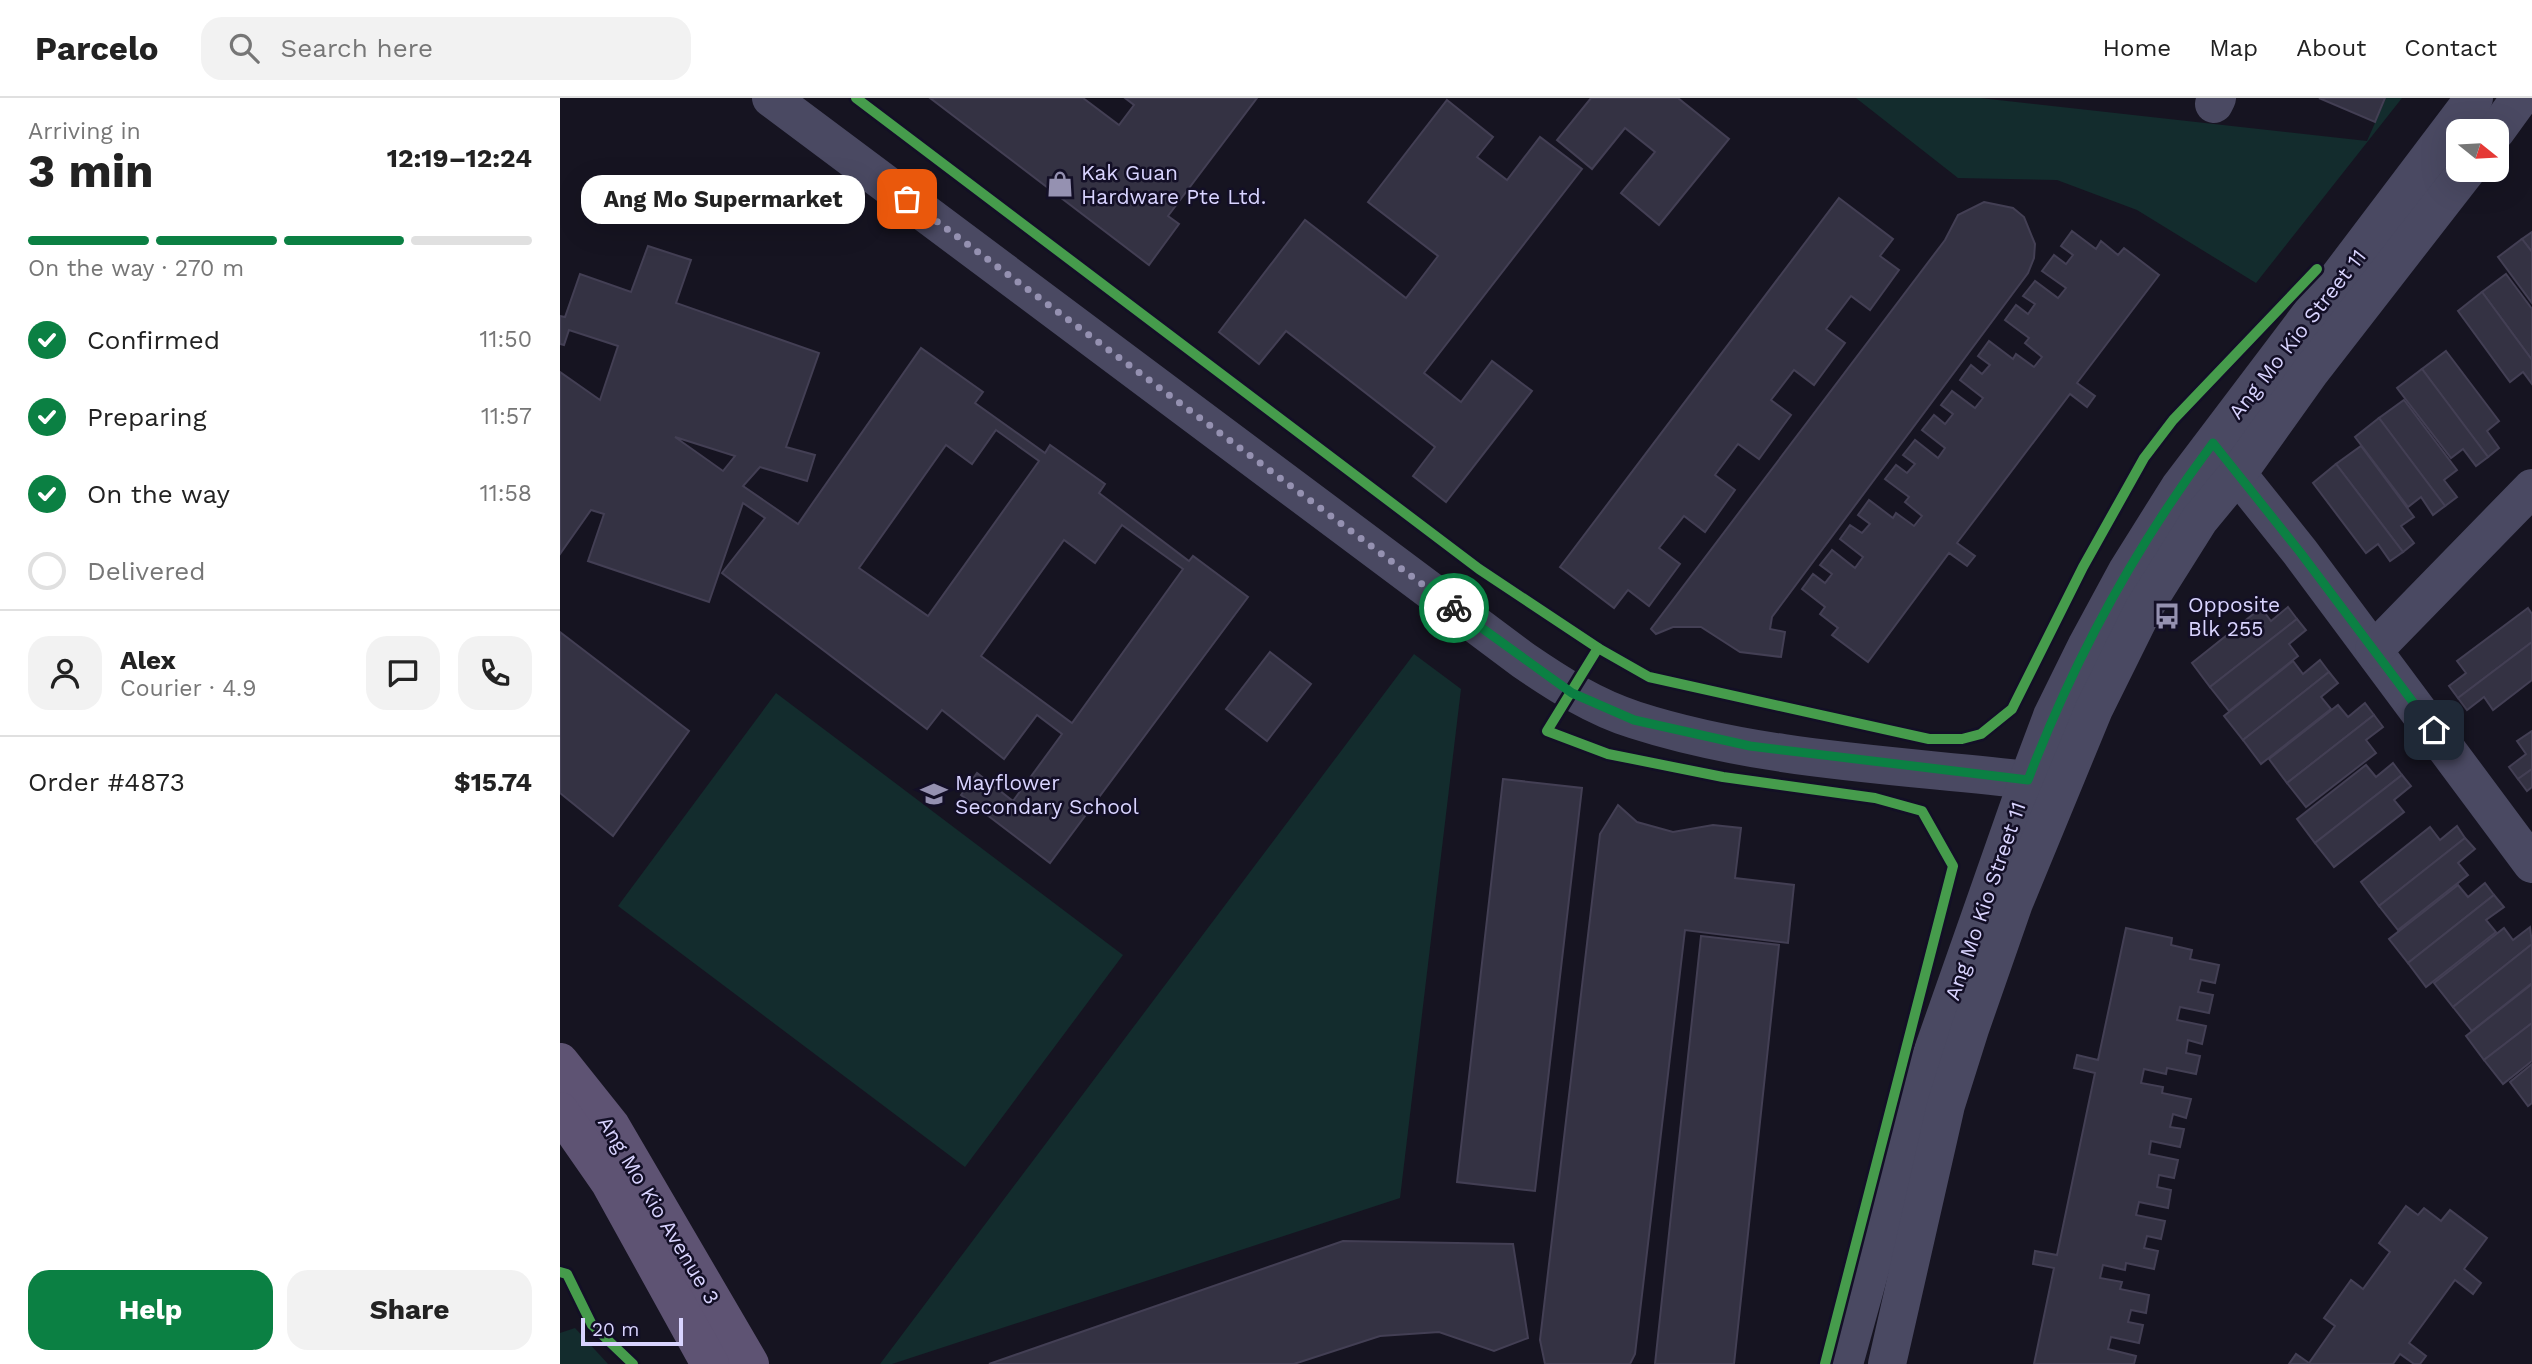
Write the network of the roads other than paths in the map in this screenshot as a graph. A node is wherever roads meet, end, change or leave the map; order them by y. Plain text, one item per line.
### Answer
1 (771, 98) edge
2 (2474, 98) edge
3 (2520, 98) edge
4 (2505, 119) edge
5 (2458, 182) edge
6 (2213, 443) junction
7 (2239, 472) junction
8 (2532, 488) edge
9 (2374, 650) junction
10 (2044, 784) junction
11 (2532, 864) edge
12 (560, 1062) edge
13 (560, 1111) edge
14 (710, 1364) edge
15 (750, 1364) edge
16 (1844, 1364) edge
17 (1887, 1364) edge

1 - 10 street
2 - 6 street, Ang Mo Kio Street 11
3 - 4 street
5 - 7 street, Ang Mo Kio Street 11
6 - 7 street
6 - 10 street, Ang Mo Kio Street 11
7 - 9 street
7 - 10 street, Ang Mo Kio Street 11
8 - 9 street
9 - 11 street
10 - 16 street, Ang Mo Kio Street 11
10 - 17 street, Ang Mo Kio Street 11
12 - 15 main road, Ang Mo Kio Avenue 3
13 - 14 main road, Ang Mo Kio Avenue 3

